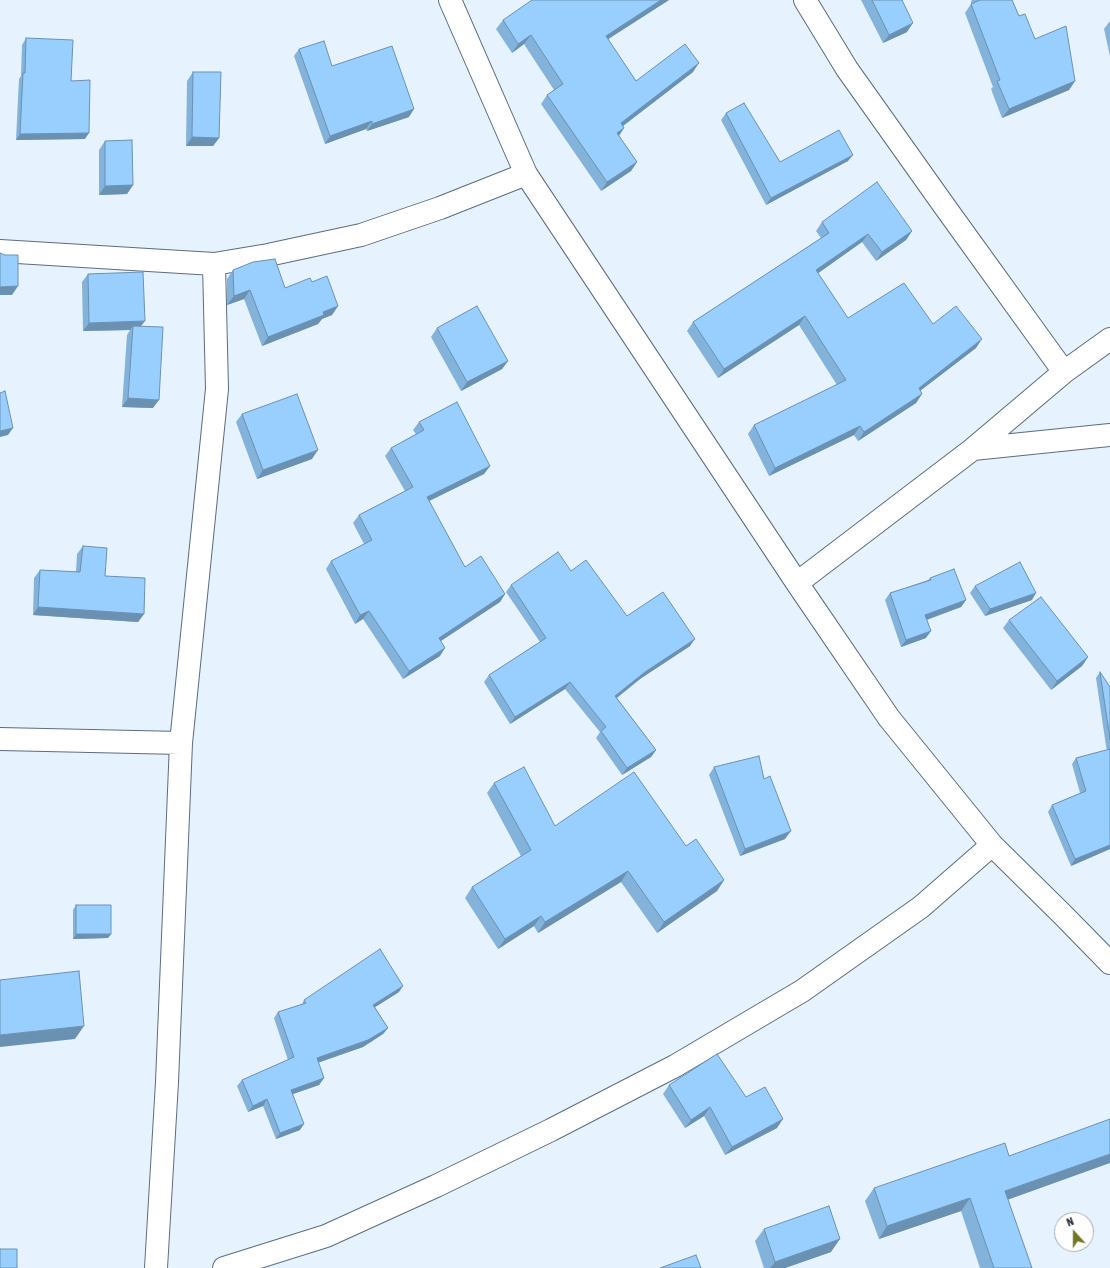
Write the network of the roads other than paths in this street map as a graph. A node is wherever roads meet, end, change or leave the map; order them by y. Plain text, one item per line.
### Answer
1 (450, 0) edge
2 (805, 0) edge
3 (526, 174) junction
4 (0, 251) edge
5 (214, 264) junction
6 (1110, 339) edge
7 (1064, 372) junction
8 (1110, 435) edge
9 (973, 449) junction
10 (797, 583) junction
11 (0, 739) edge
12 (181, 742) junction
13 (992, 845) junction
14 (1110, 963) edge
15 (156, 1268) edge
16 (224, 1268) edge

1 - 3 street
2 - 7 street
3 - 5 street
3 - 10 street
4 - 5 street
5 - 12 street
6 - 7 street
7 - 9 street
8 - 9 street
9 - 10 street
10 - 13 street
11 - 12 street
12 - 15 street
13 - 14 street
13 - 16 street

